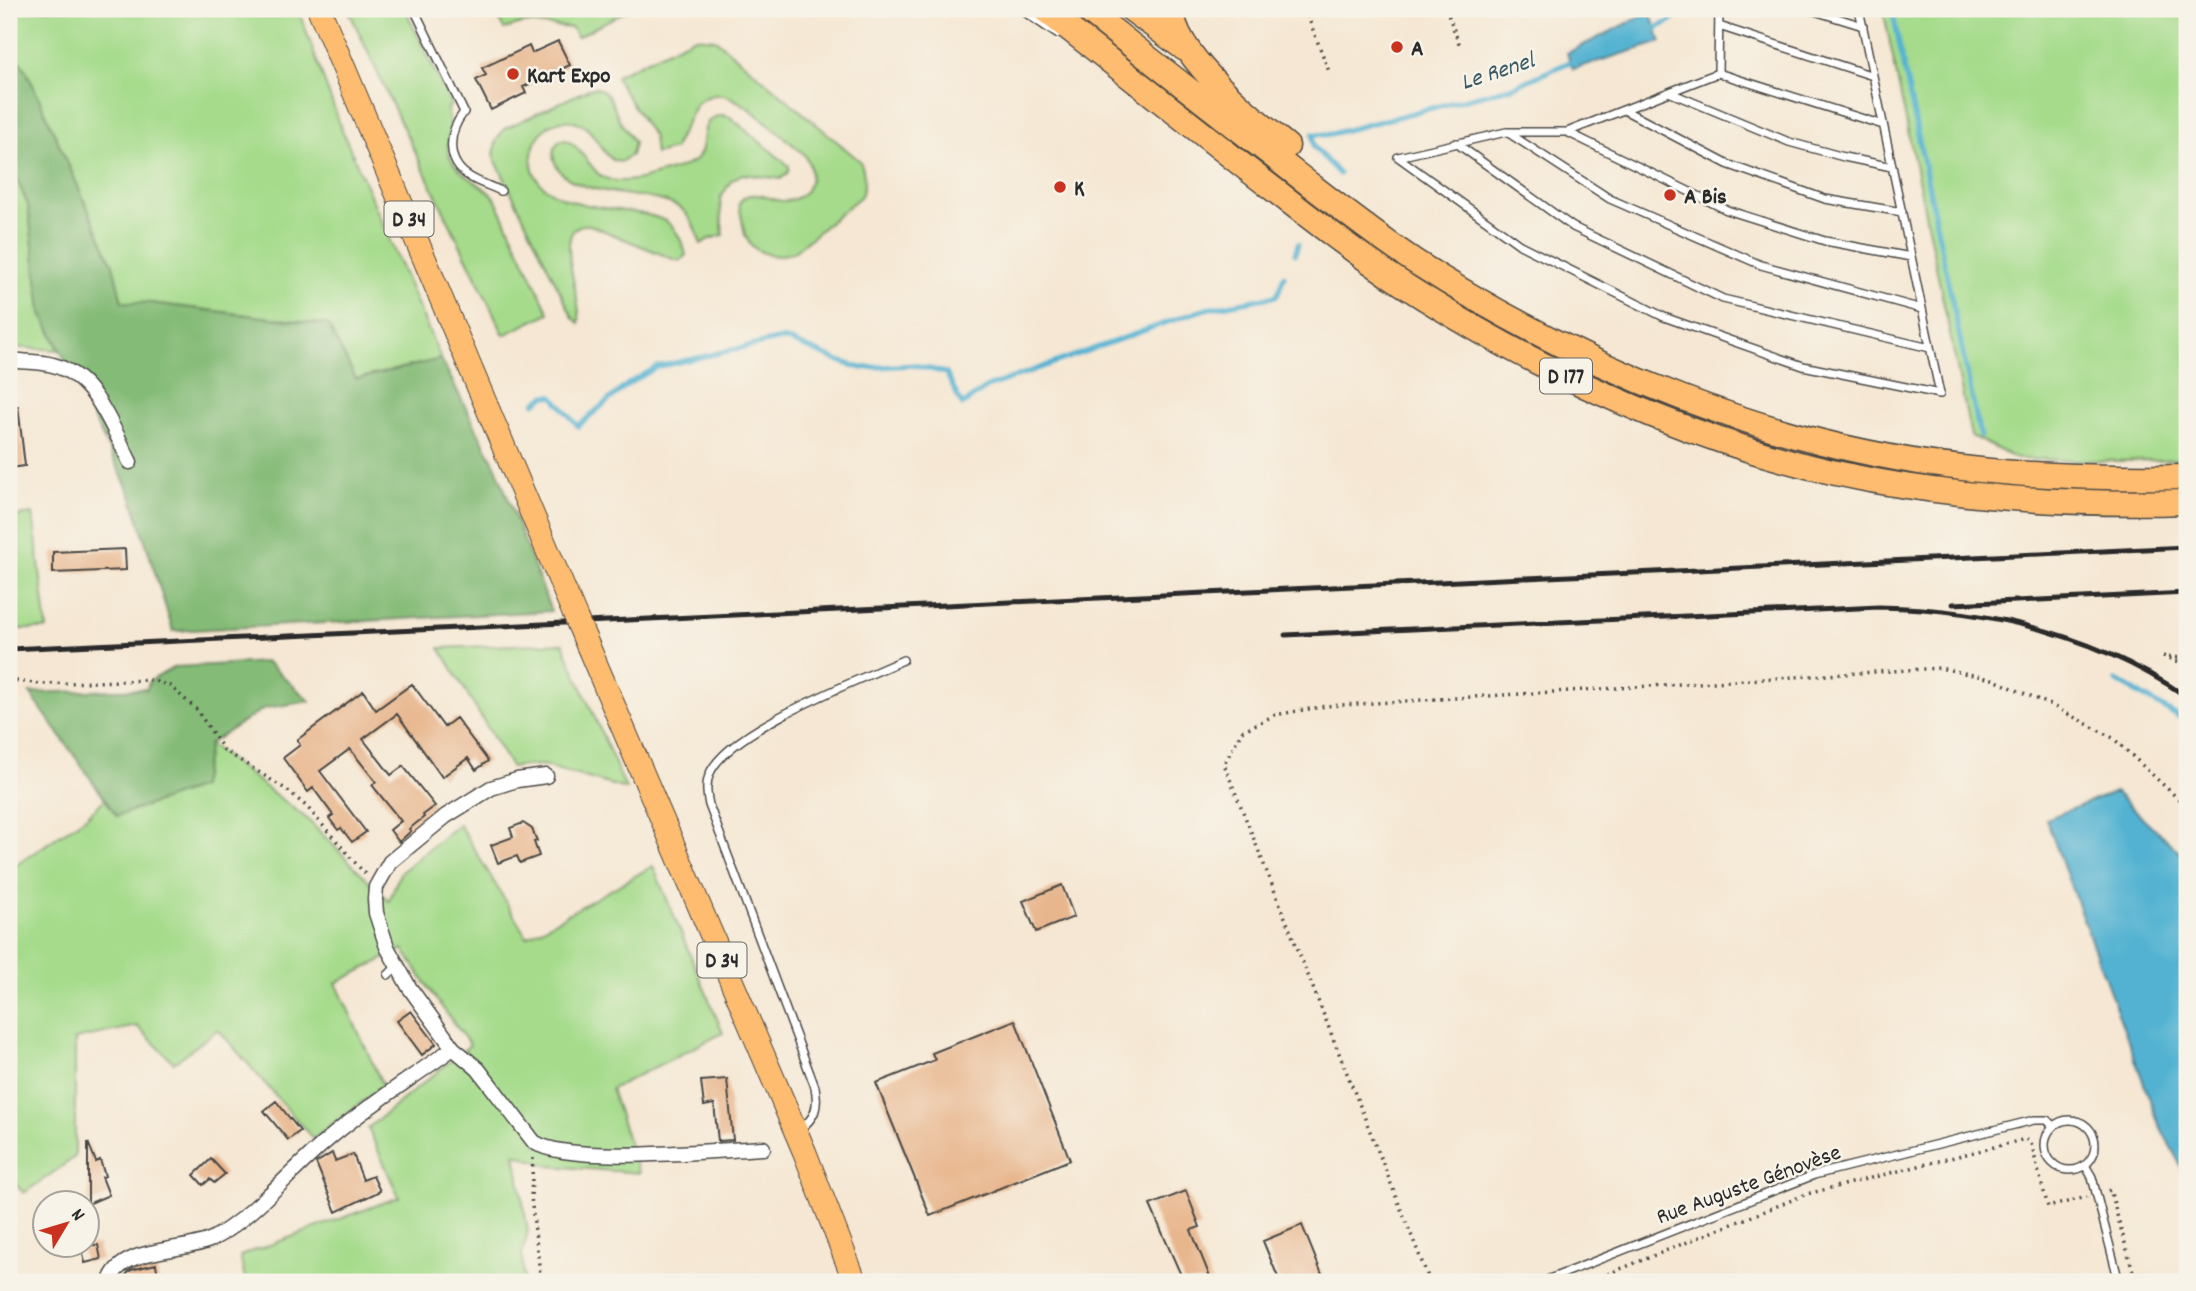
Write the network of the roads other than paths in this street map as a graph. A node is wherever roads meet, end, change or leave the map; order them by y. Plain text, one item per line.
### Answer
1 (319, 9) edge
2 (414, 9) edge
3 (1020, 9) edge
4 (1044, 9) edge
5 (1086, 9) edge
6 (1131, 9) edge
7 (1172, 9) edge
8 (1719, 9) edge
9 (1808, 9) edge
10 (1859, 9) edge
11 (1719, 26) junction
12 (1863, 26) junction
13 (1065, 39) dead end
14 (1087, 54) dead end
15 (1194, 56) junction
16 (1718, 73) junction
17 (1873, 76) junction
18 (1670, 92) junction
19 (1624, 110) junction
20 (1189, 123) junction
21 (1883, 125) junction
22 (1506, 132) junction
23 (1567, 132) junction
24 (1456, 143) junction
25 (1892, 167) junction
26 (501, 191) dead end
27 (1902, 212) junction
28 (1911, 257) junction
29 (1469, 295) junction
30 (1922, 309) junction
31 (1930, 348) junction
32 (9, 360) edge
33 (130, 462) dead end
34 (2187, 477) edge
35 (2187, 502) edge
36 (903, 660) dead end
37 (546, 776) dead end
38 (453, 1048) junction
39 (2053, 1126) junction
40 (795, 1133) junction
41 (763, 1148) dead end
42 (2085, 1165) junction
43 (110, 1282) edge
44 (855, 1282) edge
45 (1542, 1282) edge
46 (2119, 1282) edge

1 - 40 main road, D 34, bridge
2 - 26 lane
3 - 13 lane
4 - 20 highway, D 177
5 - 29 highway, D 177
6 - 15 highway
7 - 15 highway
8 - 11 lane
9 - 12 lane
10 - 12 lane
11 - 16 lane
11 - 17 lane
12 - 17 lane
14 - 20 lane
15 - 29 highway
16 - 18 lane
16 - 21 lane
17 - 21 lane
18 - 19 lane
18 - 25 lane
19 - 23 lane
19 - 27 lane
20 - 35 highway, D 177
21 - 25 lane
22 - 23 lane
22 - 24 lane
22 - 30 lane
23 - 28 lane
24 - 31 lane
24 - 31 lane
25 - 27 lane
27 - 28 lane
28 - 30 lane
29 - 34 highway, D 177
30 - 31 lane
32 - 33 street
36 - 40 lane
37 - 38 street
38 - 41 street
38 - 43 street
39 - 42 lane
39 - 42 lane
39 - 45 lane, Rue Auguste Génovèse
40 - 44 main road, D 34
42 - 46 lane

